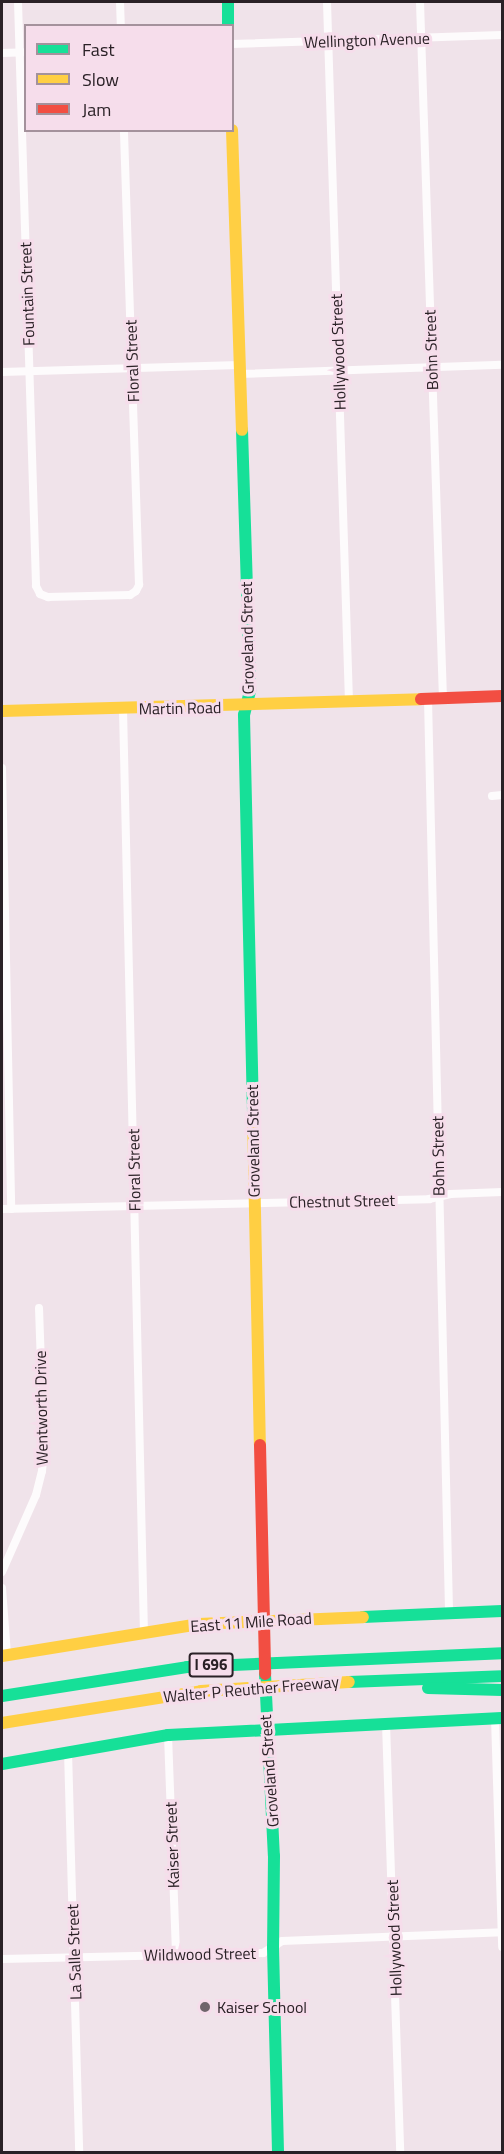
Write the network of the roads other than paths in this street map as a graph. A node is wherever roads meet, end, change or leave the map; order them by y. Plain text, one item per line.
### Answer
1 (18, 2) edge
2 (120, 2) edge
3 (228, 2) edge
4 (327, 2) edge
5 (420, 2) edge
6 (121, 24) edge
7 (228, 24) edge
8 (502, 35) edge
9 (421, 38) junction
10 (329, 41) junction
11 (234, 44) edge
12 (22, 52) edge
13 (2, 53) edge
14 (124, 132) edge
15 (232, 132) edge
16 (502, 365) edge
17 (132, 368) junction
18 (432, 368) junction
19 (239, 370) junction
20 (29, 371) junction
21 (339, 371) junction
22 (2, 372) edge
23 (36, 586) joint
24 (502, 696) edge
25 (443, 698) junction
26 (428, 699) junction
27 (349, 702) junction
28 (248, 706) junction
29 (123, 709) junction
30 (2, 711) edge
31 (2, 768) edge
32 (502, 795) edge
33 (492, 796) dead end
34 (502, 1192) edge
35 (439, 1197) junction
36 (254, 1204) junction
37 (134, 1206) junction
38 (2, 1209) edge
39 (11, 1209) junction
40 (39, 1308) dead end
41 (2, 1572) edge
42 (2, 1588) edge
43 (502, 1611) edge
44 (449, 1613) junction
45 (263, 1620) junction
46 (144, 1631) junction
47 (502, 1644) edge
48 (502, 1653) edge
49 (4, 1656) edge
50 (423, 1656) junction
51 (502, 1676) edge
52 (288, 1685) junction
53 (502, 1690) edge
54 (2, 1696) edge
55 (499, 1718) edge
56 (2, 1723) edge
57 (386, 1723) junction
58 (266, 1728) junction
59 (168, 1735) junction
60 (68, 1751) junction
61 (2, 1764) edge
62 (502, 1932) edge
63 (394, 1937) junction
64 (273, 1947) junction
65 (502, 1947) edge
66 (177, 1955) junction
67 (74, 1957) junction
68 (2, 1959) edge
69 (79, 2152) edge
70 (278, 2152) edge
71 (400, 2152) edge

1 - 12 street, Fountain Street
2 - 6 street
3 - 7 main road
4 - 10 street, Hollywood Street
5 - 9 street, Bohn Street
8 - 9 street, Wellington Avenue
9 - 10 street, Wellington Avenue
9 - 18 street, Bohn Street
10 - 11 street, Wellington Avenue
10 - 21 street, Hollywood Street
12 - 13 street
12 - 20 street, Fountain Street
14 - 17 street, Floral Street
15 - 19 main road, Groveland Street
16 - 18 street
17 - 19 street
17 - 20 street
17 - 23 street, Floral Street
18 - 21 street
18 - 25 street, Bohn Street
19 - 21 street
19 - 28 main road, Groveland Street
20 - 22 street
20 - 23 street, Fountain Street
21 - 27 street, Hollywood Street
24 - 25 main road, Martin Road
25 - 26 main road, Martin Road
26 - 27 main road, Martin Road
26 - 35 street, Bohn Street
27 - 28 main road, Martin Road
28 - 29 main road, Martin Road
28 - 36 main road, Groveland Street
29 - 30 main road, Martin Road
29 - 37 street, Floral Street
31 - 39 street
32 - 33 street
34 - 35 street, Chestnut Street
35 - 36 street, Chestnut Street
35 - 44 street, Bohn Street
36 - 37 street, Chestnut Street
36 - 45 main road, Groveland Street
37 - 39 street, Chestnut Street
37 - 46 street, Floral Street
38 - 39 street, Chestnut Street
40 - 41 street, Wentworth Drive
42 - 49 street
43 - 44 main road, East 11 Mile Road
44 - 45 main road, East 11 Mile Road
45 - 46 main road, East 11 Mile Road
45 - 58 main road, Groveland Street
46 - 49 main road, East 11 Mile Road
47 - 50 main road
48 - 50 main road, Walter P Reuther Freeway / I 696
50 - 54 main road, Walter P Reuther Freeway / I 696
51 - 52 main road, Walter P Reuther Freeway / I 696
52 - 53 main road
52 - 56 main road, Walter P Reuther Freeway / I 696
55 - 57 main road
55 - 62 street
57 - 58 main road
57 - 63 street, Hollywood Street
58 - 59 main road
58 - 64 main road, Groveland Street
59 - 60 main road
59 - 66 street, Kaiser Street
60 - 61 main road
60 - 67 street, La Salle Street
62 - 63 street, Wildwood Street
62 - 65 street
63 - 64 street, Wildwood Street
63 - 71 street, Hollywood Street
64 - 66 street, Wildwood Street
64 - 70 main road, Groveland Street
66 - 67 street, Wildwood Street
67 - 68 street, Wildwood Street
67 - 69 street, La Salle Street

